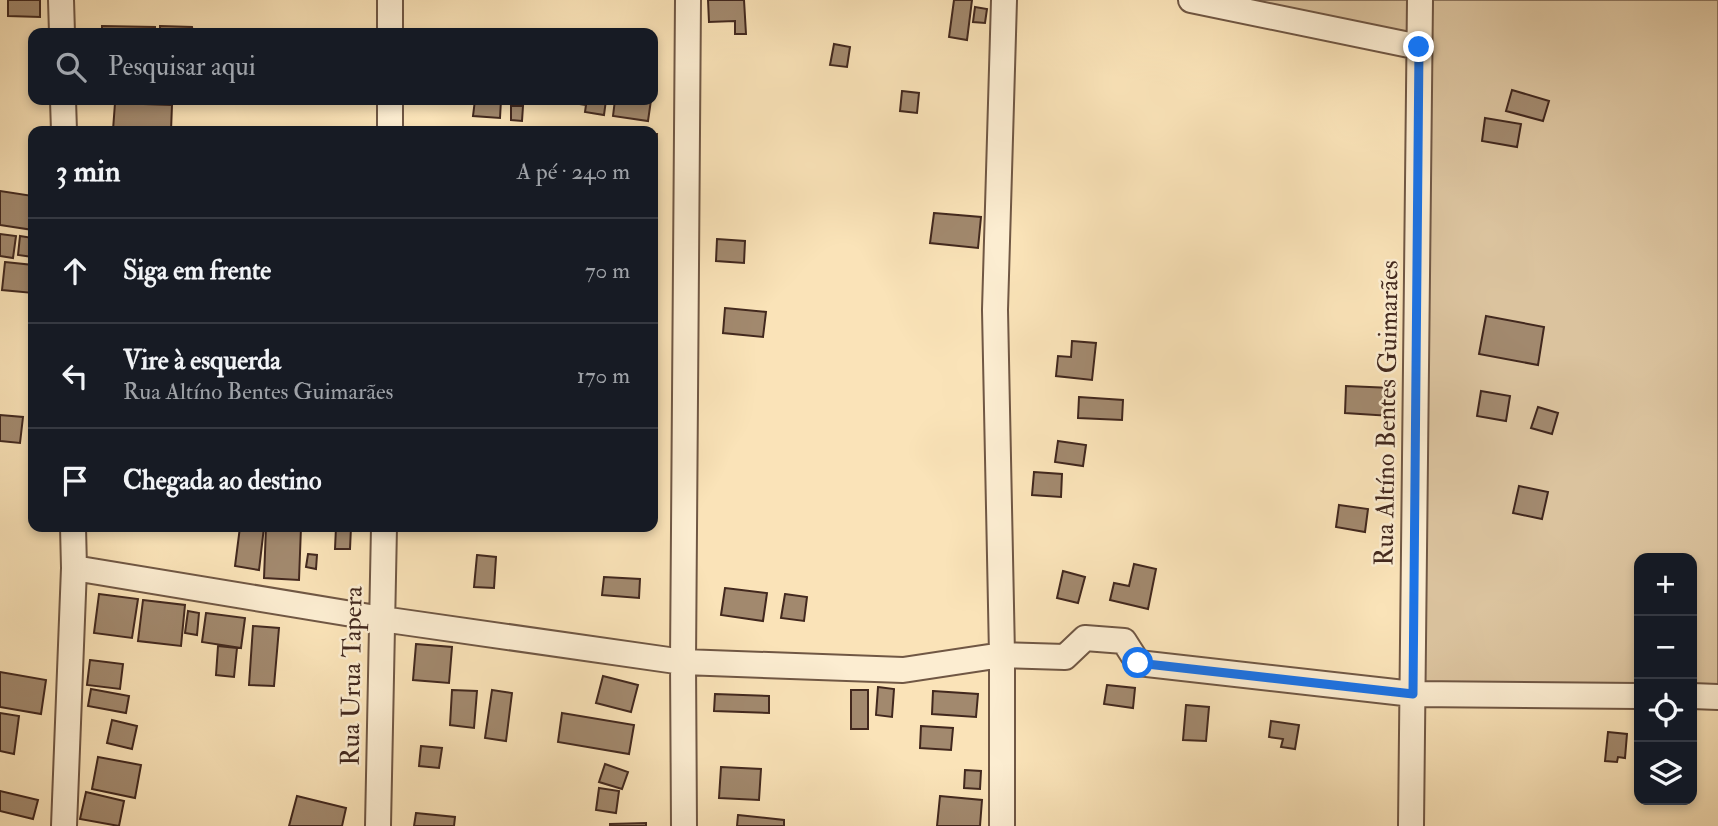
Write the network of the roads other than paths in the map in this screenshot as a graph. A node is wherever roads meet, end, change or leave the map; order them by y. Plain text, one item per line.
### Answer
1 (61, 0) edge
2 (390, 0) edge
3 (688, 0) edge
4 (1004, 0) edge
5 (1191, 0) edge
6 (1420, 0) edge
7 (62, 28) edge
8 (390, 28) edge
9 (1419, 47) junction
10 (63, 105) edge
11 (390, 105) edge
12 (64, 126) edge
13 (390, 126) edge
14 (73, 532) edge
15 (384, 532) edge
16 (74, 568) junction
17 (382, 619) junction
18 (1002, 655) junction
19 (683, 662) junction
20 (1413, 694) junction
21 (1634, 696) edge
22 (1697, 696) edge
23 (1718, 696) edge
24 (64, 826) edge
25 (378, 826) edge
26 (684, 826) edge
27 (1002, 826) edge
28 (1410, 826) edge

1 - 7 street
2 - 8 street
3 - 19 street
4 - 18 street
5 - 9 street
6 - 9 street, Rua Altíno Bentes Guimarães
9 - 20 street, Rua Altíno Bentes Guimarães
10 - 12 street
11 - 13 street
14 - 16 street
15 - 17 street, Rua Urua Tapera
16 - 17 street
16 - 24 street
17 - 19 street
17 - 25 street, Rua Urua Tapera
18 - 19 street
18 - 20 street
18 - 27 street
19 - 26 street
20 - 21 street
20 - 28 street, Rua Altíno Bentes Guimarães
22 - 23 street

